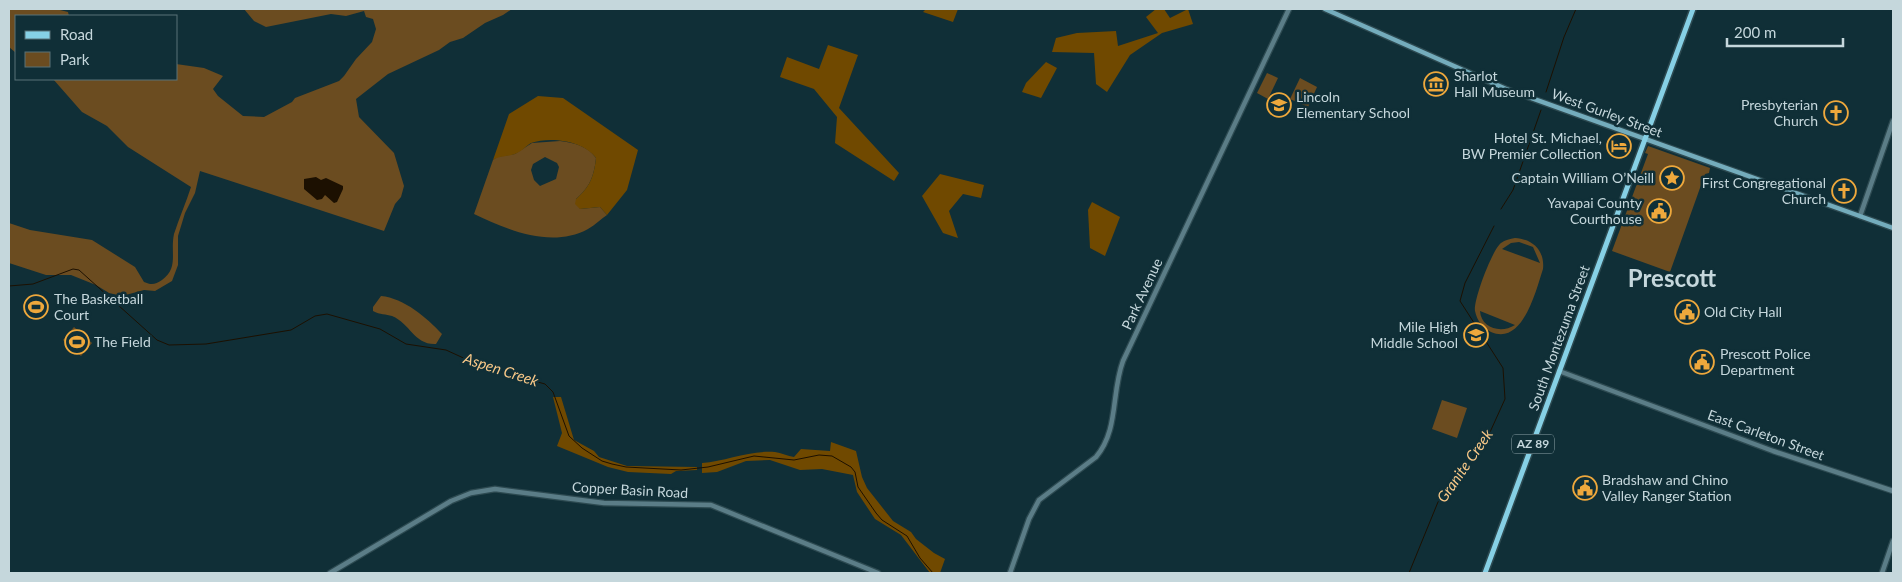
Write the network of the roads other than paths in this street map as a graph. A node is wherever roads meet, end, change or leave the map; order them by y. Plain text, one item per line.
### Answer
1 (1289, 9) edge
2 (1326, 9) edge
3 (1693, 9) edge
4 (1893, 121) edge
5 (1645, 138) junction
6 (1860, 216) junction
7 (1893, 228) edge
8 (1559, 371) junction
9 (1893, 491) edge
10 (1893, 541) edge
11 (330, 573) edge
12 (878, 573) edge
13 (1010, 573) edge
14 (1485, 573) edge
15 (1882, 573) edge

1 - 13 street, Park Avenue
2 - 5 main road, West Gurley Street
3 - 5 main road, AZ 89
4 - 6 street
5 - 6 main road, West Gurley Street
5 - 8 main road, South Montezuma Street / AZ 89
6 - 7 main road, West Gurley Street
8 - 9 street, East Carleton Street
8 - 14 main road, South Montezuma Street / AZ 89
10 - 15 street
11 - 12 street, Copper Basin Road

